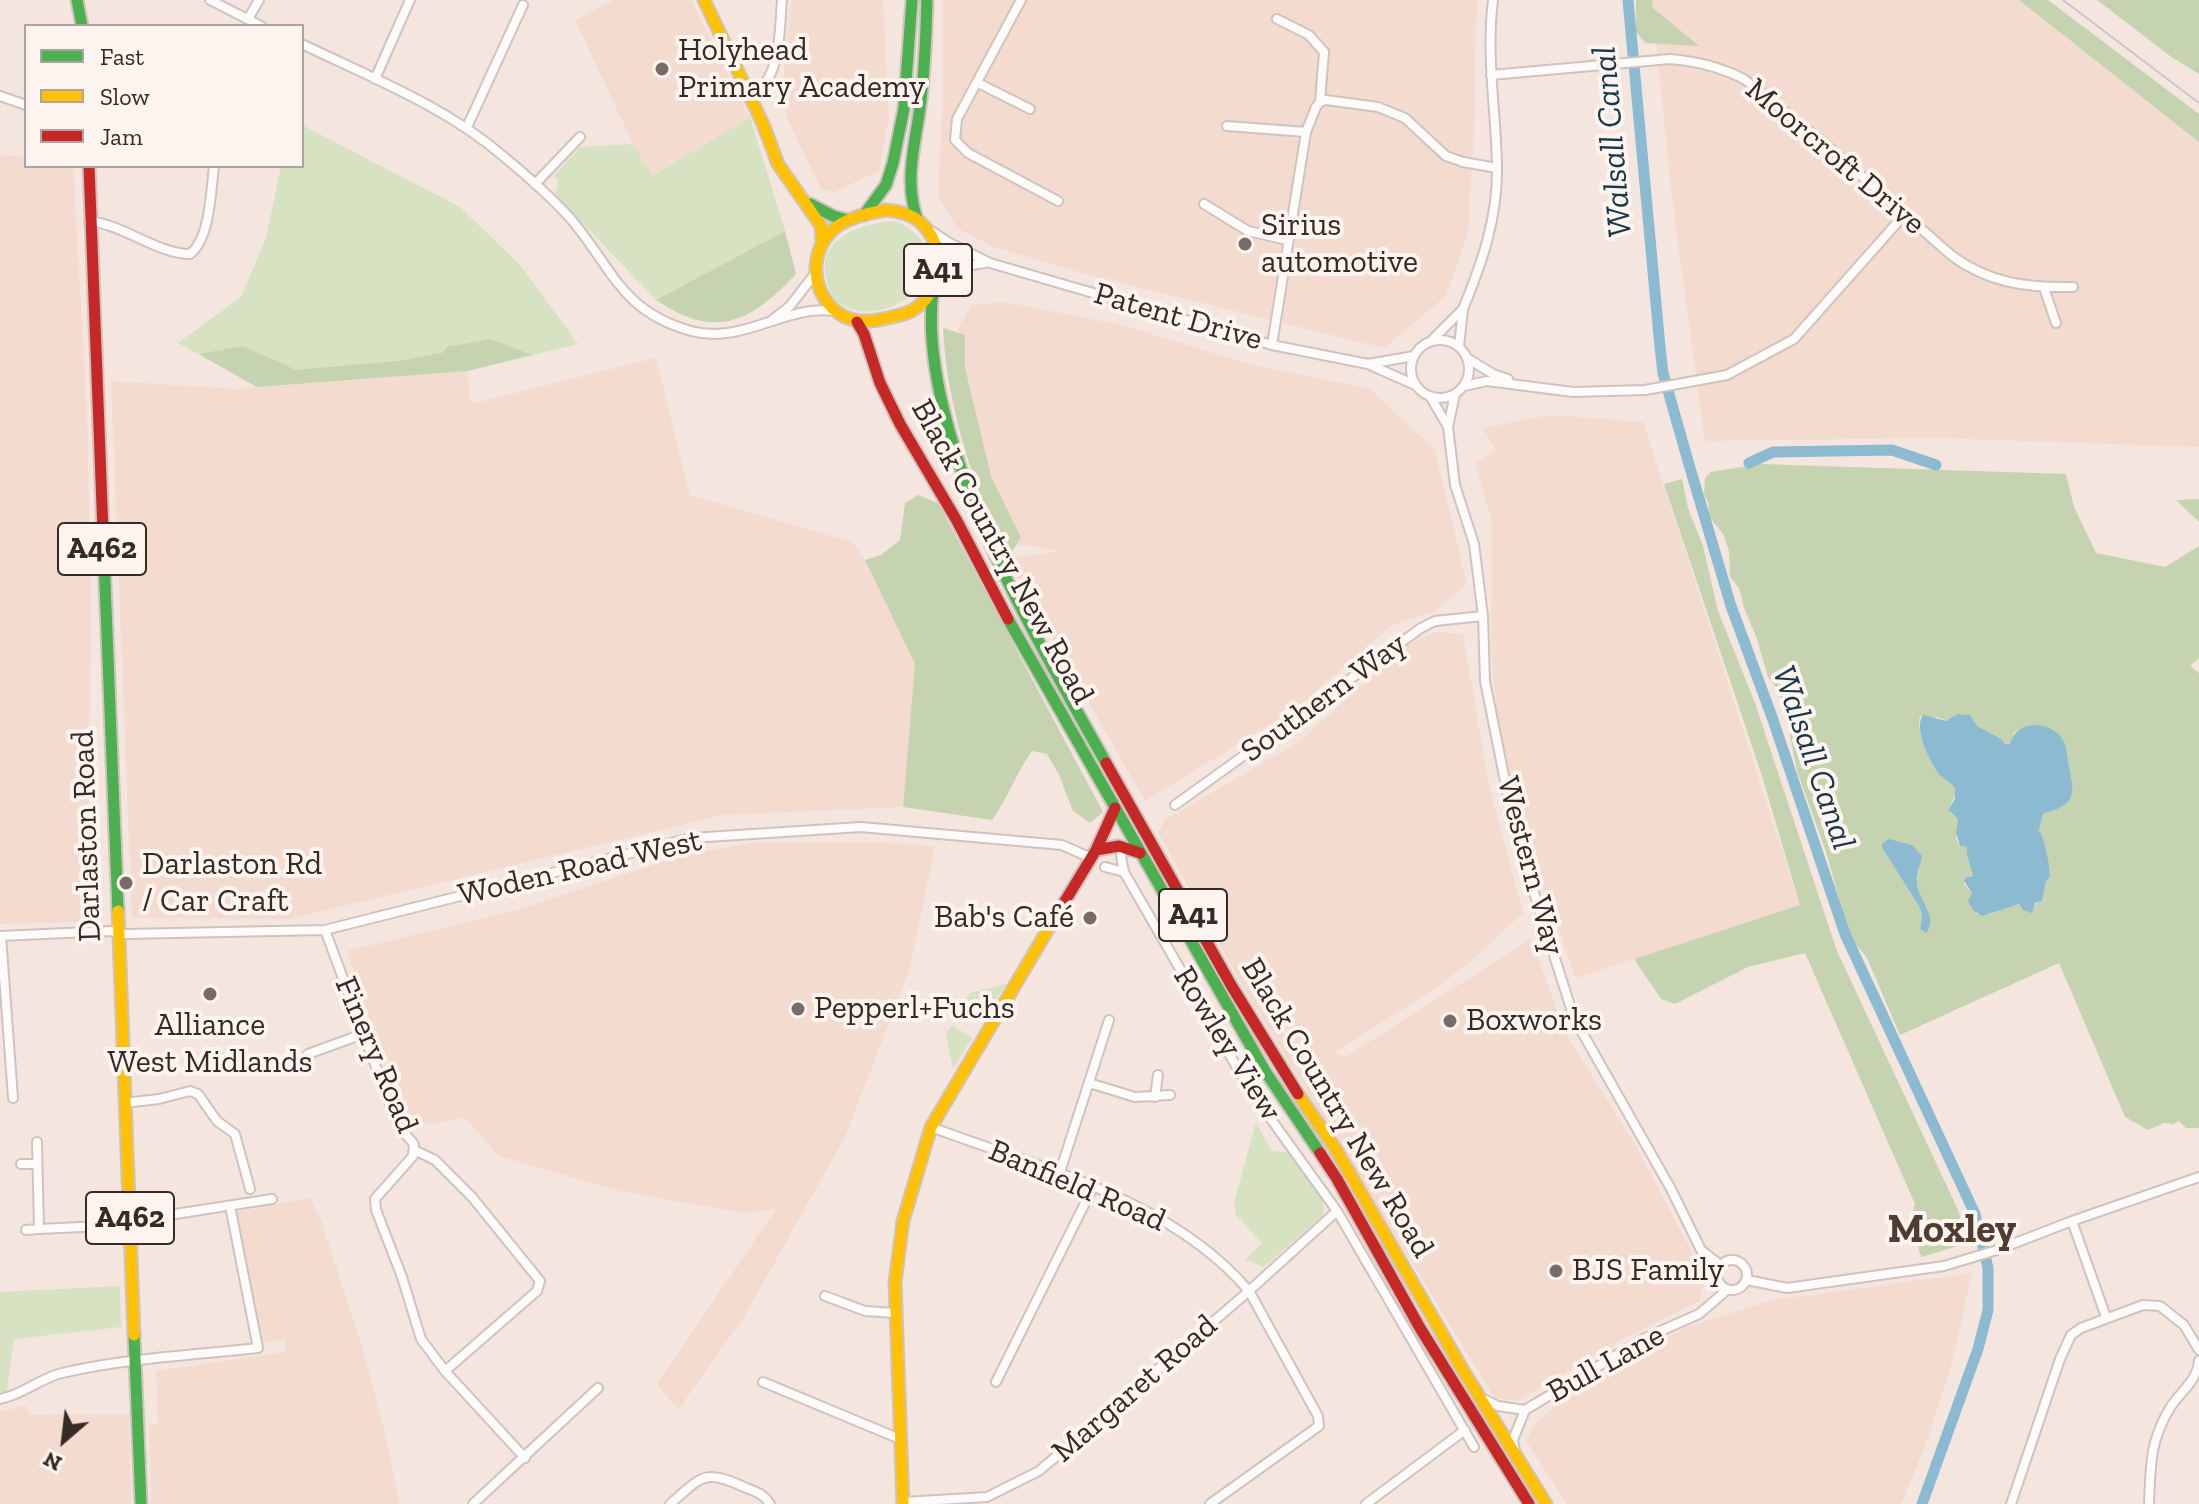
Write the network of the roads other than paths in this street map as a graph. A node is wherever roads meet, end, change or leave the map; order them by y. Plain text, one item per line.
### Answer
1 (77, 0) edge
2 (210, 0) edge
3 (259, 0) edge
4 (410, 0) edge
5 (704, 0) edge
6 (782, 0) edge
7 (912, 0) edge
8 (927, 0) edge
9 (1021, 0) edge
10 (1493, 0) edge
11 (523, 5) dead end
12 (248, 19) junction
13 (1277, 19) dead end
14 (82, 24) edge
15 (257, 24) edge
16 (304, 45) edge
17 (1491, 75) junction
18 (375, 79) junction
19 (978, 83) junction
20 (0, 96) edge
21 (751, 97) junction
22 (1320, 102) junction
23 (24, 104) edge
24 (1030, 109) dead end
25 (1227, 126) dead end
26 (467, 127) junction
27 (1306, 132) junction
28 (580, 137) dead end
29 (89, 168) edge
30 (214, 168) edge
31 (1497, 168) junction
32 (535, 184) junction
33 (797, 192) junction
34 (1058, 201) dead end
35 (1204, 204) dead end
36 (863, 215) junction
37 (1904, 215) junction
38 (848, 220) junction
39 (89, 221) junction
40 (922, 223) junction
41 (1287, 240) junction
42 (822, 245) junction
43 (990, 263) junction
44 (814, 275) junction
45 (935, 285) junction
46 (2073, 287) dead end
47 (2044, 288) junction
48 (1463, 309) junction
49 (838, 312) junction
50 (857, 322) junction
51 (2056, 323) dead end
52 (764, 326) junction
53 (1429, 342) junction
54 (1272, 345) junction
55 (1459, 347) junction
56 (1414, 356) junction
57 (1467, 357) junction
58 (1368, 364) junction
59 (1520, 383) junction
60 (1416, 386) junction
61 (1464, 386) junction
62 (1455, 394) junction
63 (1430, 396) junction
64 (1448, 427) junction
65 (1483, 616) junction
66 (1175, 805) dead end
67 (1115, 808) junction
68 (1142, 853) junction
69 (1094, 854) junction
70 (1121, 856) dead end
71 (1105, 867) dead end
72 (1124, 872) junction
73 (325, 930) junction
74 (118, 932) junction
75 (0, 936) edge
76 (1109, 1020) dead end
77 (363, 1034) junction
78 (308, 1054) dead end
79 (1158, 1075) dead end
80 (1089, 1083) junction
81 (1170, 1095) dead end
82 (1155, 1097) junction
83 (13, 1098) dead end
84 (124, 1103) junction
85 (931, 1127) junction
86 (37, 1142) dead end
87 (414, 1150) junction
88 (21, 1164) dead end
89 (37, 1164) junction
90 (1059, 1175) junction
91 (2199, 1177) edge
92 (1093, 1187) junction
93 (250, 1189) dead end
94 (272, 1199) dead end
95 (230, 1206) junction
96 (1337, 1211) junction
97 (130, 1221) junction
98 (2072, 1221) junction
99 (39, 1229) junction
100 (26, 1230) dead end
101 (1720, 1265) junction
102 (1747, 1280) junction
103 (1727, 1290) junction
104 (1249, 1291) junction
105 (825, 1296) dead end
106 (895, 1313) junction
107 (2106, 1317) junction
108 (2199, 1350) edge
109 (135, 1361) junction
110 (2199, 1361) edge
111 (445, 1371) junction
112 (763, 1382) dead end
113 (996, 1382) dead end
114 (598, 1388) dead end
115 (1478, 1395) junction
116 (0, 1399) edge
117 (1525, 1410) junction
118 (1465, 1430) junction
119 (900, 1439) junction
120 (1474, 1447) dead end
121 (525, 1458) junction
122 (1517, 1458) junction
123 (1518, 1488) junction
124 (903, 1503) edge
125 (141, 1504) edge
126 (473, 1504) edge
127 (670, 1504) edge
128 (770, 1504) edge
129 (1210, 1504) edge
130 (1366, 1504) edge
131 (1517, 1504) edge
132 (1529, 1504) edge
133 (1546, 1504) edge
134 (2011, 1504) edge
135 (2149, 1504) edge

1 - 14 main road
2 - 12 street
3 - 12 street
4 - 18 street
5 - 21 main road
6 - 21 street
7 - 36 main road
8 - 40 main road, A41
9 - 19 street
10 - 17 street
11 - 26 street
12 - 15 street
13 - 22 street
16 - 18 street
17 - 31 street
17 - 37 street, Moorcroft Drive
18 - 26 street
19 - 24 street
19 - 34 street
20 - 23 street
21 - 33 main road
22 - 27 street
22 - 31 street
25 - 27 street
26 - 32 street
27 - 41 street
28 - 32 street
29 - 39 main road, Darlaston Road / A462
30 - 39 street
31 - 48 street
32 - 52 street
33 - 38 main road
33 - 42 main road
35 - 41 street
36 - 38 main road, A41
36 - 40 main road, A41
37 - 47 street, Moorcroft Drive
37 - 59 street
38 - 42 main road, A41
39 - 74 main road, Darlaston Road / A462
40 - 43 street, Patent Drive
40 - 45 main road, A41
41 - 54 street
42 - 44 main road
43 - 45 street, Patent Drive
43 - 54 street, Patent Drive
44 - 49 main road
44 - 52 street
45 - 50 main road, A41
45 - 115 main road, Black Country New Road / A41
46 - 47 street, Moorcroft Drive
47 - 51 street
48 - 53 street
48 - 55 street
49 - 50 main road
49 - 52 street
50 - 67 main road, Black Country New Road / A41
53 - 55 street
53 - 56 street
54 - 58 street, Patent Drive
55 - 57 street
56 - 58 street, Patent Drive
56 - 60 street
57 - 59 street
57 - 61 street
58 - 60 street, Patent Drive
59 - 61 street
60 - 63 street
61 - 62 street
62 - 63 street
62 - 64 street, Western Way
63 - 64 street, Western Way
64 - 65 street, Western Way
65 - 66 street, Southern Way
65 - 101 street, Western Way
67 - 68 main road, Black Country New Road / A41
67 - 69 main road
68 - 69 main road
68 - 123 main road, Black Country New Road / A41
69 - 73 street, Woden Road West
69 - 85 main road
70 - 72 street, Rowley View
71 - 72 street
72 - 96 street, Rowley View
73 - 74 street, Woden Road West
73 - 77 street, Finery Road
74 - 75 street, Woden Road West
74 - 84 main road, Darlaston Road / A462
75 - 83 street
76 - 80 street
77 - 78 street
77 - 87 street, Finery Road
79 - 82 street
80 - 82 street
80 - 90 street
81 - 82 street
84 - 93 street
84 - 97 main road, Darlaston Road / A462
85 - 90 street, Banfield Road
85 - 106 main road
86 - 89 street
87 - 111 street, Finery Road
87 - 111 street
88 - 89 street
89 - 99 street
90 - 92 street, Banfield Road
91 - 98 street
92 - 104 street, Banfield Road
92 - 113 street
94 - 95 street
95 - 97 street
95 - 109 street
96 - 104 street, Margaret Road
96 - 118 street, Rowley View
97 - 99 street
97 - 109 main road, Darlaston Road / A462
98 - 102 street
98 - 107 street
99 - 100 street
101 - 102 street
101 - 103 street
102 - 103 street, Bull Lane
103 - 117 street, Bull Lane
104 - 124 street, Margaret Road
104 - 129 street, Banfield Road
105 - 106 street
106 - 119 main road
107 - 108 street
107 - 134 street
109 - 116 street
109 - 125 main road, Darlaston Road / A462
110 - 135 street
111 - 121 street, Finery Road
112 - 119 street
114 - 121 street
115 - 117 street, Bull Lane
115 - 122 main road, Black Country New Road / A41
117 - 122 street
118 - 120 street, Rowley View
118 - 130 street
119 - 124 main road
121 - 126 street
122 - 133 main road, Black Country New Road / A41
123 - 131 street
123 - 132 main road, Black Country New Road / A41
127 - 128 street

